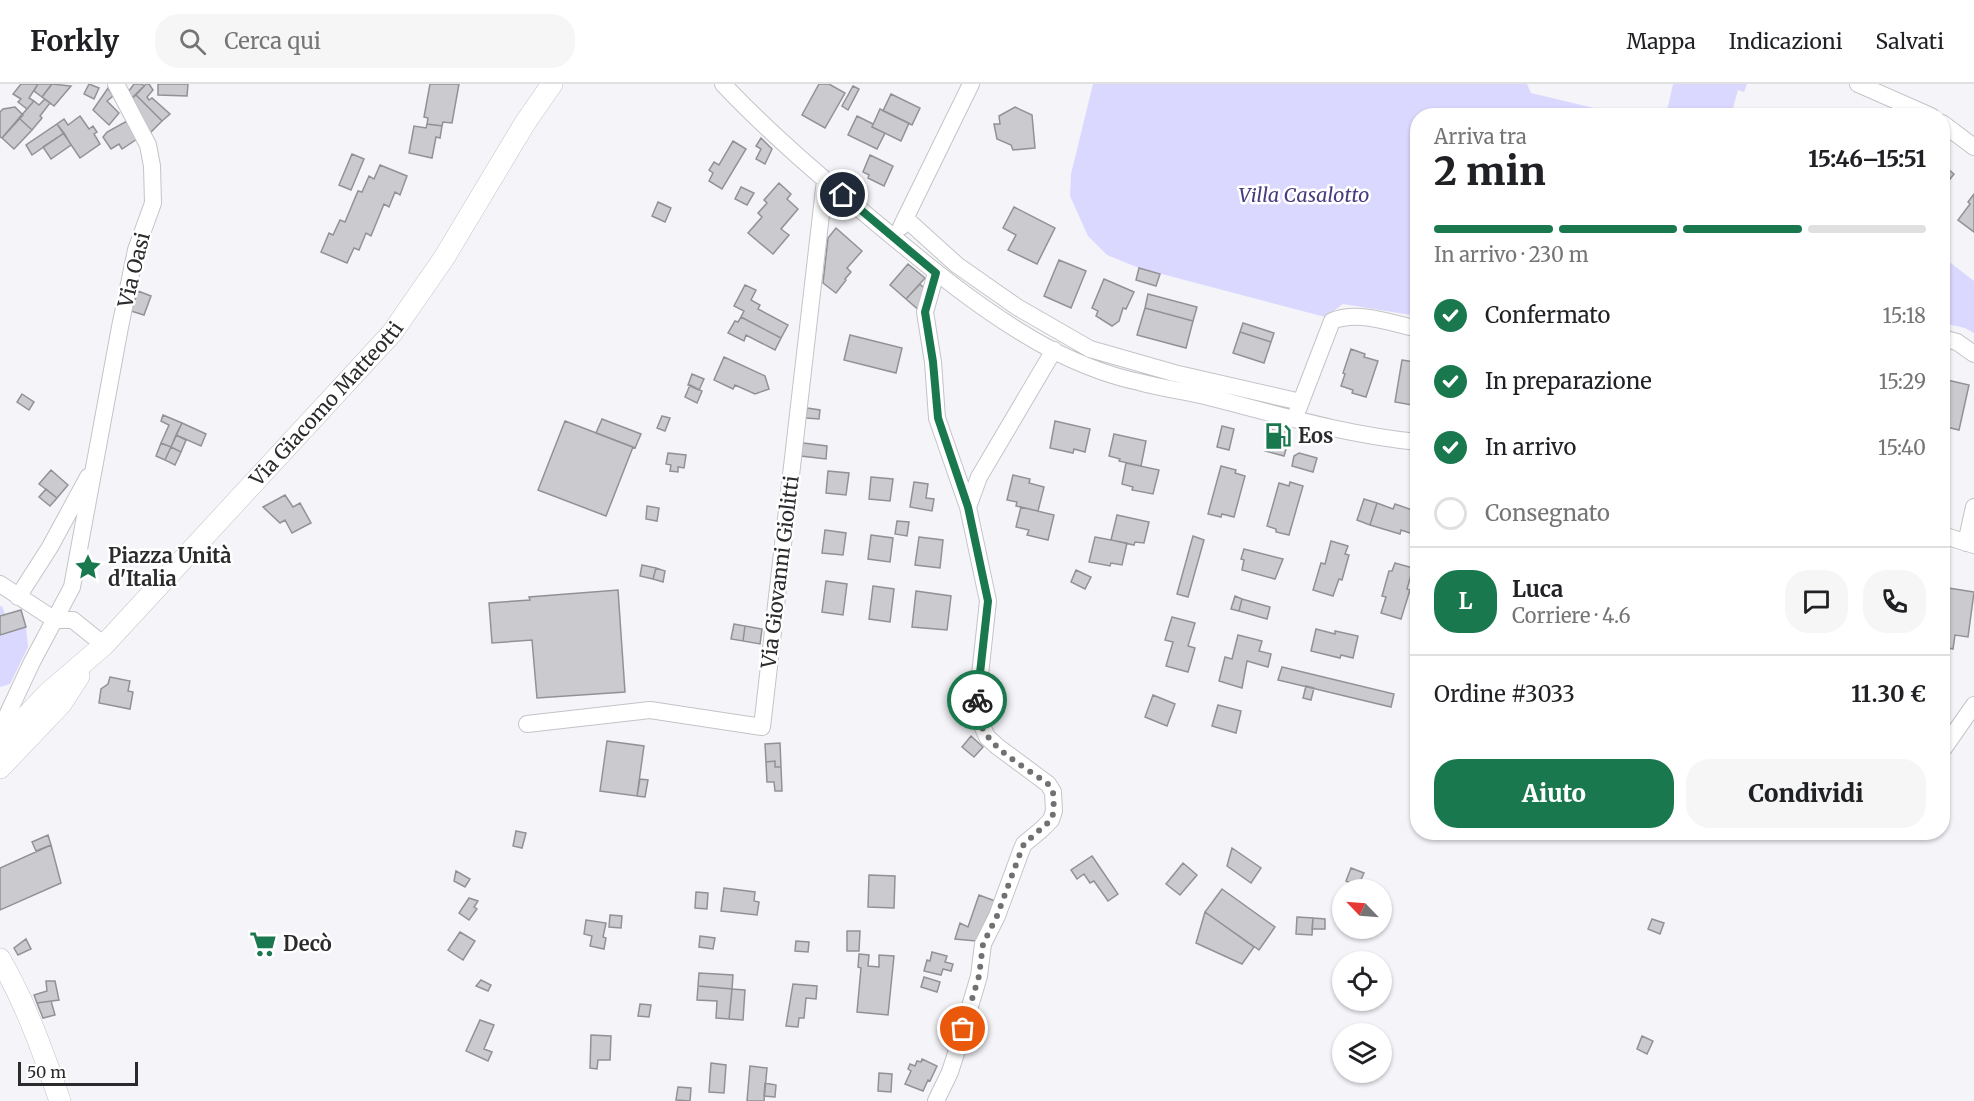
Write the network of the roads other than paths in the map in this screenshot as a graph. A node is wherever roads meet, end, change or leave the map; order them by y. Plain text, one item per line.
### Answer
1 (116, 84) edge
2 (539, 84) edge
3 (552, 84) edge
4 (723, 84) edge
5 (971, 84) edge
6 (1858, 84) edge
7 (1913, 108) edge
8 (525, 123) junction
9 (1950, 129) edge
10 (1974, 147) edge
11 (825, 180) junction
12 (906, 219) junction
13 (896, 239) junction
14 (936, 273) junction
15 (1410, 327) edge
16 (1950, 340) edge
17 (1054, 351) junction
18 (1974, 354) edge
19 (1301, 402) junction
20 (1294, 418) junction
21 (1410, 441) edge
22 (96, 463) junction
23 (968, 507) junction
24 (1974, 507) edge
25 (1950, 538) edge
26 (1970, 544) edge
27 (0, 584) edge
28 (18, 597) junction
29 (55, 620) junction
30 (99, 651) junction
31 (1974, 705) edge
32 (527, 724) dead end
33 (1950, 739) edge
34 (1, 743) edge
35 (0, 768) edge
36 (0, 959) edge
37 (60, 1101) edge
38 (936, 1101) edge

1 - 22 street, Via Oasi
2 - 8 main road
3 - 8 main road
4 - 11 street
5 - 12 street
6 - 7 street
8 - 30 main road, Via Giacomo Matteotti
9 - 10 street
11 - 13 street
11 - 32 street, Via Giovanni Giolitti
12 - 13 street
12 - 19 street
13 - 14 street
14 - 17 street
14 - 23 street
15 - 19 street
16 - 18 street
17 - 20 street
17 - 23 street
19 - 20 street
20 - 21 street
22 - 28 street
22 - 29 street, Via Oasi
23 - 38 street
24 - 26 street
25 - 26 street
27 - 28 street
28 - 29 street
29 - 30 street
29 - 34 street, Via Oasi
30 - 34 main road
30 - 35 main road
31 - 33 street
36 - 37 main road

